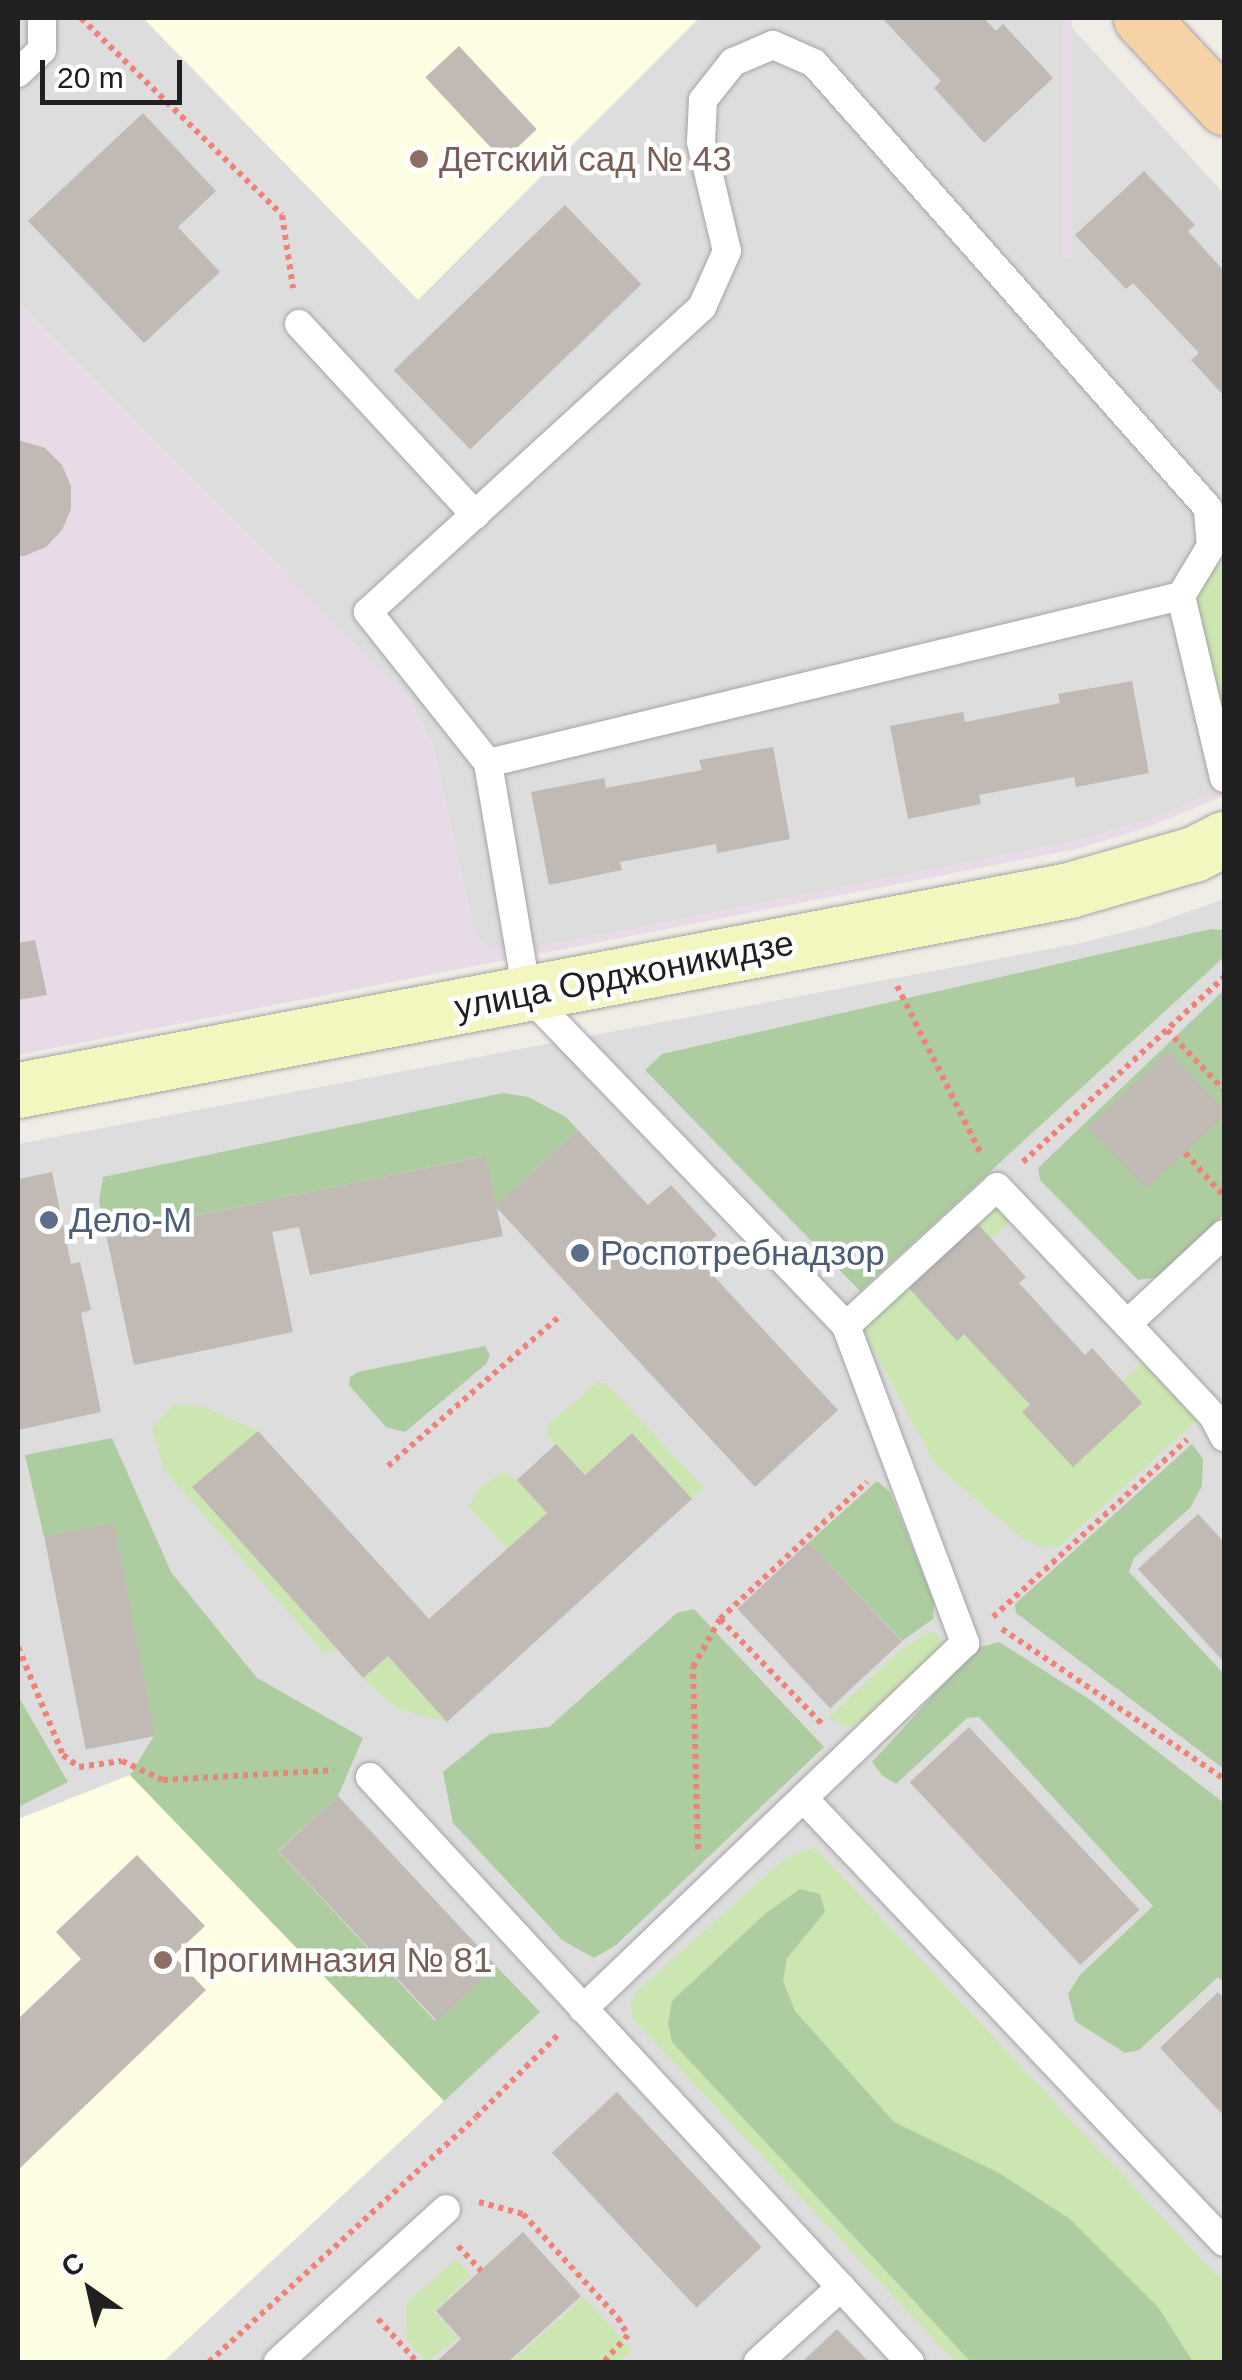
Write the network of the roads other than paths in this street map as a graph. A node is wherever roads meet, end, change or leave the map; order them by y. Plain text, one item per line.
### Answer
1 (42, 18) edge
2 (1141, 18) edge
3 (18, 72) edge
4 (1224, 107) edge
5 (299, 324) road end
6 (1216, 500) edge
7 (475, 515) junction
8 (1181, 596) junction
9 (488, 763) junction
10 (1224, 778) edge
11 (1224, 839) edge
12 (527, 994) junction
13 (18, 1090) edge
14 (1224, 1234) edge
15 (1128, 1324) junction
16 (846, 1326) junction
17 (1219, 1426) edge
18 (370, 1778) road end
19 (805, 1800) junction
20 (584, 2009) junction
21 (446, 2208) road end
22 (1224, 2242) edge
23 (841, 2287) junction
24 (278, 2362) edge
25 (758, 2362) edge
26 (910, 2362) edge

1 - 3 lane
2 - 4 main road
5 - 7 lane
6 - 7 lane
6 - 8 lane
7 - 9 lane
8 - 9 lane
8 - 10 lane
9 - 12 lane
11 - 12 main road, улица Орджоникидзе
12 - 13 main road, улица Орджоникидзе
12 - 16 lane
14 - 15 lane
15 - 16 lane
15 - 17 lane
16 - 19 lane
18 - 20 lane
19 - 20 lane
19 - 22 lane
20 - 23 lane
21 - 24 lane
23 - 25 lane
23 - 26 lane

